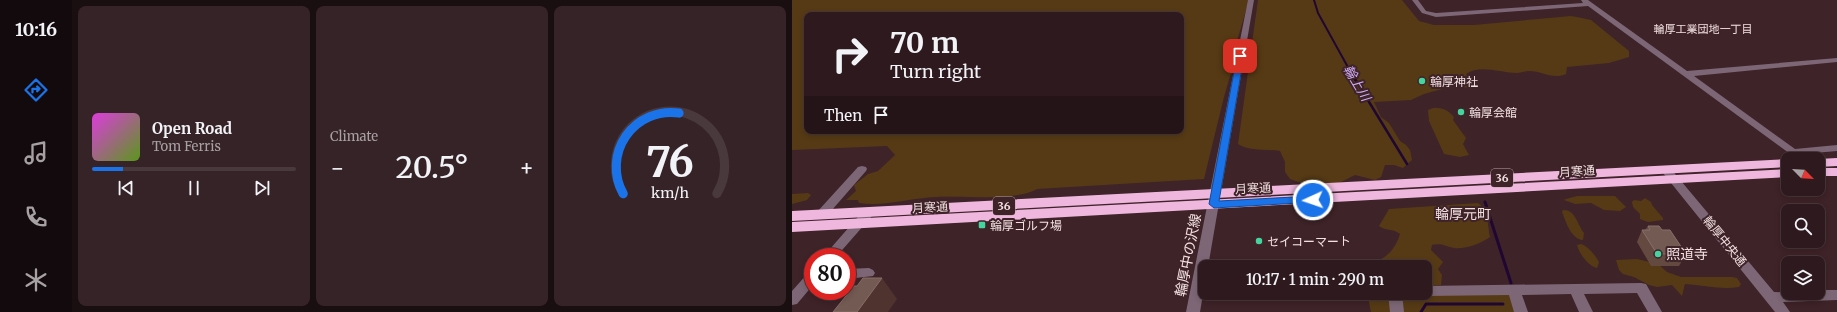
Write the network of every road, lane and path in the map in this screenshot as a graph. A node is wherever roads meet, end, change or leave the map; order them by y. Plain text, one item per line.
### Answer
1 (1251, 0) edge
2 (1415, 0) edge
3 (1588, 2) edge
4 (1837, 60) edge
5 (1685, 74) junction
6 (1837, 148) edge
7 (1784, 152) edge
8 (1816, 152) edge
9 (1781, 159) edge
10 (1837, 162) edge
11 (1825, 163) edge
12 (862, 169) dead end
13 (1825, 172) edge
14 (1837, 172) edge
15 (1781, 173) edge
16 (1671, 175) junction
17 (1215, 199) junction
18 (868, 213) junction
19 (821, 215) junction
20 (792, 216) edge
21 (858, 224) junction
22 (792, 227) edge
23 (837, 248) edge
24 (869, 273) dead end
25 (856, 274) edge
26 (804, 286) edge
27 (1575, 289) junction
28 (1432, 291) edge
29 (1514, 291) junction
30 (1837, 295) edge
31 (1771, 297) junction
32 (792, 300) edge
33 (1395, 300) edge
34 (1193, 312) edge
35 (1397, 312) edge
36 (1521, 312) edge
37 (1586, 312) edge
38 (1655, 312) edge
39 (1783, 312) edge

1 - 17 street, 輪厚中の沢線
2 - 3 street
3 - 5 street
4 - 5 street
5 - 7 street
6 - 8 street
9 - 16 highway, 月寒通 / 36
10 - 11 highway
12 - 19 street
13 - 14 highway
15 - 16 highway, 月寒通 / 36
16 - 17 highway, 月寒通 / 36
16 - 31 street, 輪厚中央通
17 - 18 highway, 月寒通 / 36
17 - 21 highway, 月寒通 / 36
17 - 34 street, 輪厚中の沢線
18 - 19 highway, 月寒通 / 36
18 - 21 street
19 - 20 highway, 月寒通 / 36
21 - 22 highway, 月寒通 / 36
21 - 23 street
24 - 25 street
26 - 32 street
27 - 29 street
27 - 37 street
27 - 38 street
28 - 29 street
29 - 36 street
30 - 31 street
31 - 39 street, 輪厚中央通
33 - 35 street

